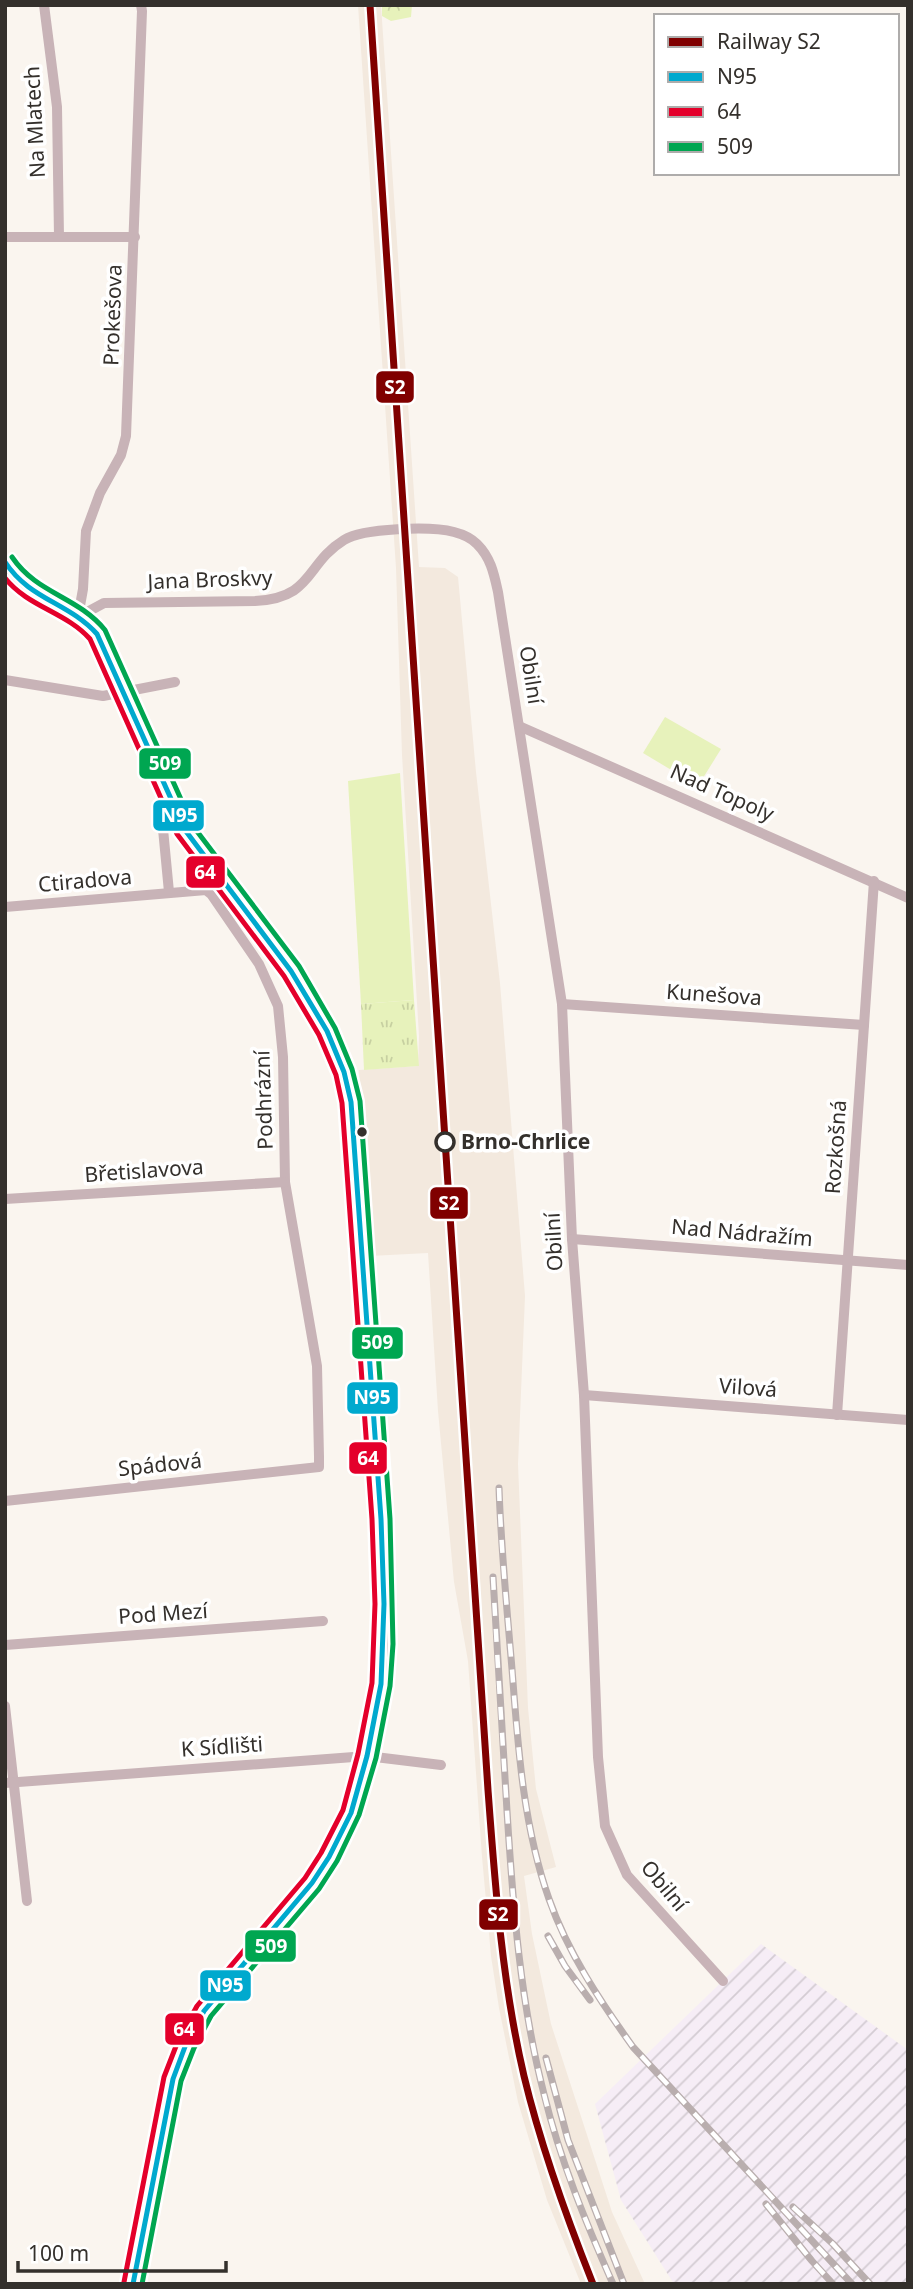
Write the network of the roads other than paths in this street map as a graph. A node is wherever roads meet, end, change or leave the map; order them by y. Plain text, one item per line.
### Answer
1 (44, 5) edge
2 (141, 5) edge
3 (5, 237) edge
4 (59, 237) junction
5 (135, 237) junction
6 (405, 530) joint
7 (5, 562) edge
8 (78, 617) junction
9 (5, 680) edge
10 (175, 682) dead end
11 (122, 691) junction
12 (519, 726) junction
13 (167, 792) junction
14 (874, 881) junction
15 (169, 892) junction
16 (908, 898) edge
17 (5, 907) edge
18 (562, 1004) junction
19 (864, 1026) junction
20 (285, 1182) junction
21 (5, 1199) edge
22 (572, 1238) junction
23 (848, 1261) junction
24 (908, 1265) edge
25 (584, 1395) junction
26 (837, 1415) junction
27 (908, 1420) edge
28 (318, 1467) joint
29 (5, 1501) edge
30 (323, 1621) dead end
31 (5, 1644) edge
32 (5, 1706) edge
33 (367, 1756) junction
34 (442, 1765) dead end
35 (10, 1782) edge
36 (27, 1901) dead end
37 (723, 1981) dead end
38 (133, 2284) edge

1 - 4 street, Na Mlatech
2 - 5 street, Prokešova
3 - 4 street
4 - 5 street
5 - 8 street, Prokešova
6 - 8 street, Jana Broskvy
6 - 12 street, Obilní
7 - 8 street
8 - 11 street
9 - 11 street
10 - 11 street
11 - 13 street
12 - 14 street, Nad Topoly
12 - 18 street, Obilní
13 - 15 street
13 - 33 street
14 - 16 street, Nad Topoly
14 - 19 street, Rozkošná
15 - 17 street, Ctiradova
15 - 20 street, Podhrázní
18 - 19 street, Kunešova
18 - 22 street, Obilní
19 - 23 street, Rozkošná
20 - 21 street, Břetislavova
20 - 28 street, Podhrázní
22 - 23 street, Nad Nádražím
22 - 25 street, Obilní
23 - 24 street, Nad Nádražím
23 - 26 street, Rozkošná
25 - 26 street, Vilová
25 - 37 street, Obilní
26 - 27 street, Vilová
28 - 29 street, Spádová
30 - 31 street, Pod Mezí
32 - 35 street
33 - 34 street, K Sídlišti
33 - 35 street, K Sídlišti
33 - 38 street
35 - 36 street

